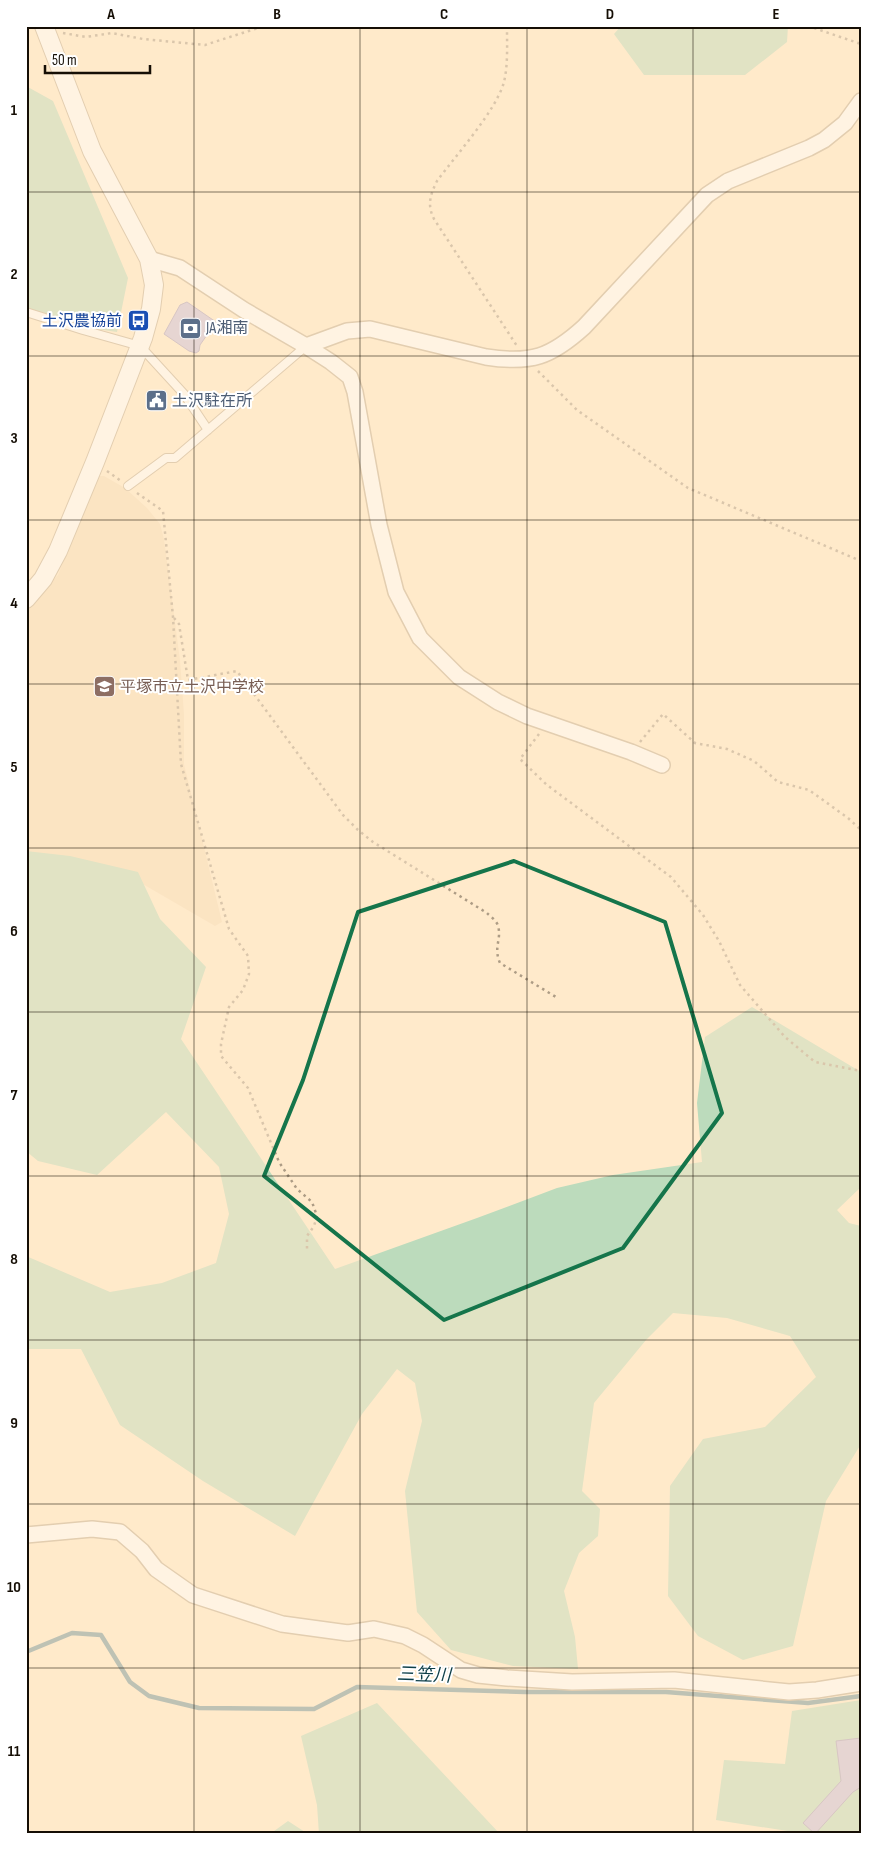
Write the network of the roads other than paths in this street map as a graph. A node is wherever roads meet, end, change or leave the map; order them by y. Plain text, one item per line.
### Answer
1 (44, 28) edge
2 (861, 102) edge
3 (149, 259) junction
4 (26, 312) edge
5 (140, 346) junction
6 (306, 346) junction
7 (208, 430) junction
8 (128, 486) road end
9 (26, 599) edge
10 (662, 765) dead end
11 (26, 1535) edge
12 (861, 1683) edge

1 - 3 street
2 - 6 street
3 - 5 street
3 - 6 street
4 - 5 lane
5 - 7 lane
5 - 9 street
6 - 7 lane
6 - 10 street
7 - 8 lane
11 - 12 street

